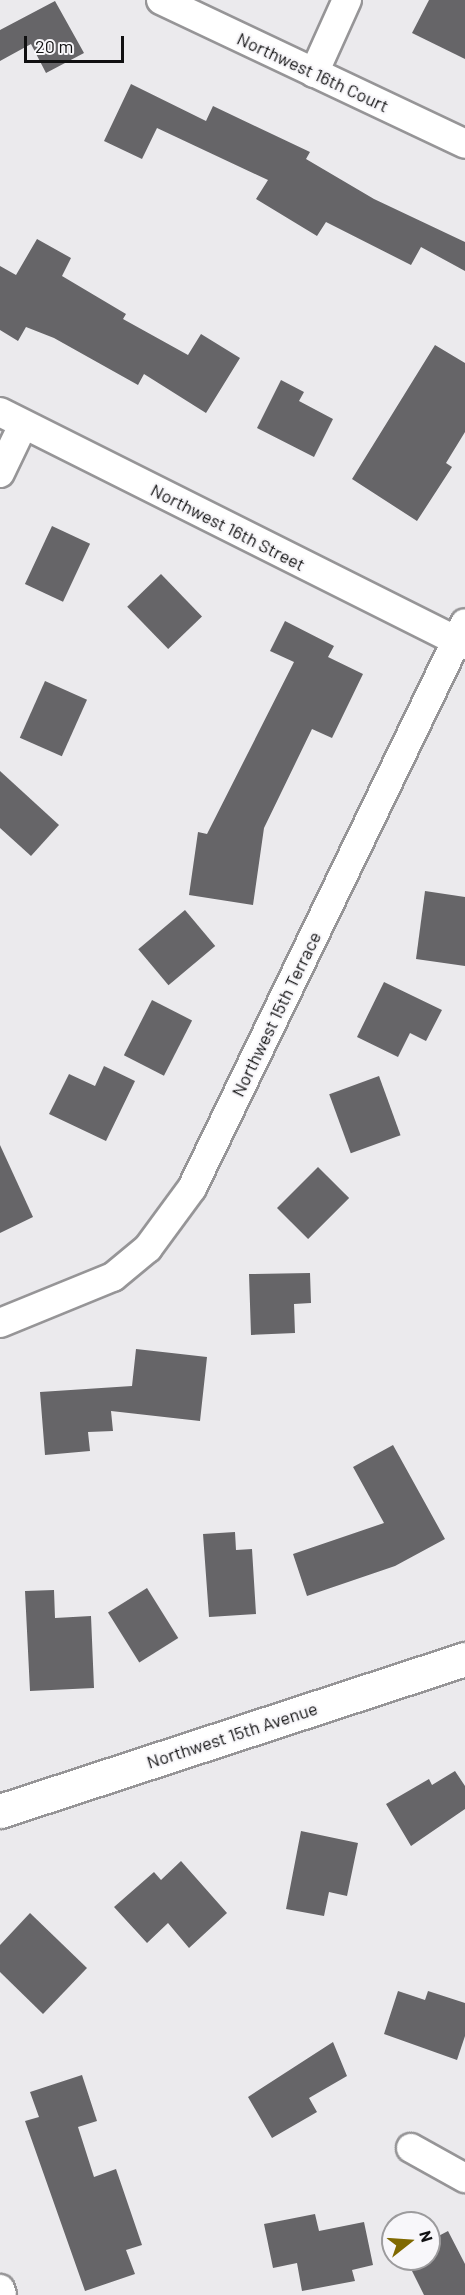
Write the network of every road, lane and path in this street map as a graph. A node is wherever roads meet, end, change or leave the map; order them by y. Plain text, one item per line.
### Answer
1 (161, 0) edge
2 (347, 0) edge
3 (314, 73) junction
4 (465, 144) edge
5 (12, 418) edge
6 (0, 473) edge
7 (462, 636) edge
8 (0, 1323) edge
9 (465, 1659) edge
10 (0, 1811) edge
11 (411, 2148) dead end
12 (465, 2178) edge
13 (0, 2289) edge
14 (2, 2295) edge

1 - 3 street, Northwest 16th Court
2 - 3 street
3 - 4 street, Northwest 16th Court
5 - 6 street
5 - 7 street, Northwest 16th Street
7 - 8 street, Northwest 15th Terrace
9 - 10 street, Northwest 15th Avenue
11 - 12 street
13 - 14 street

